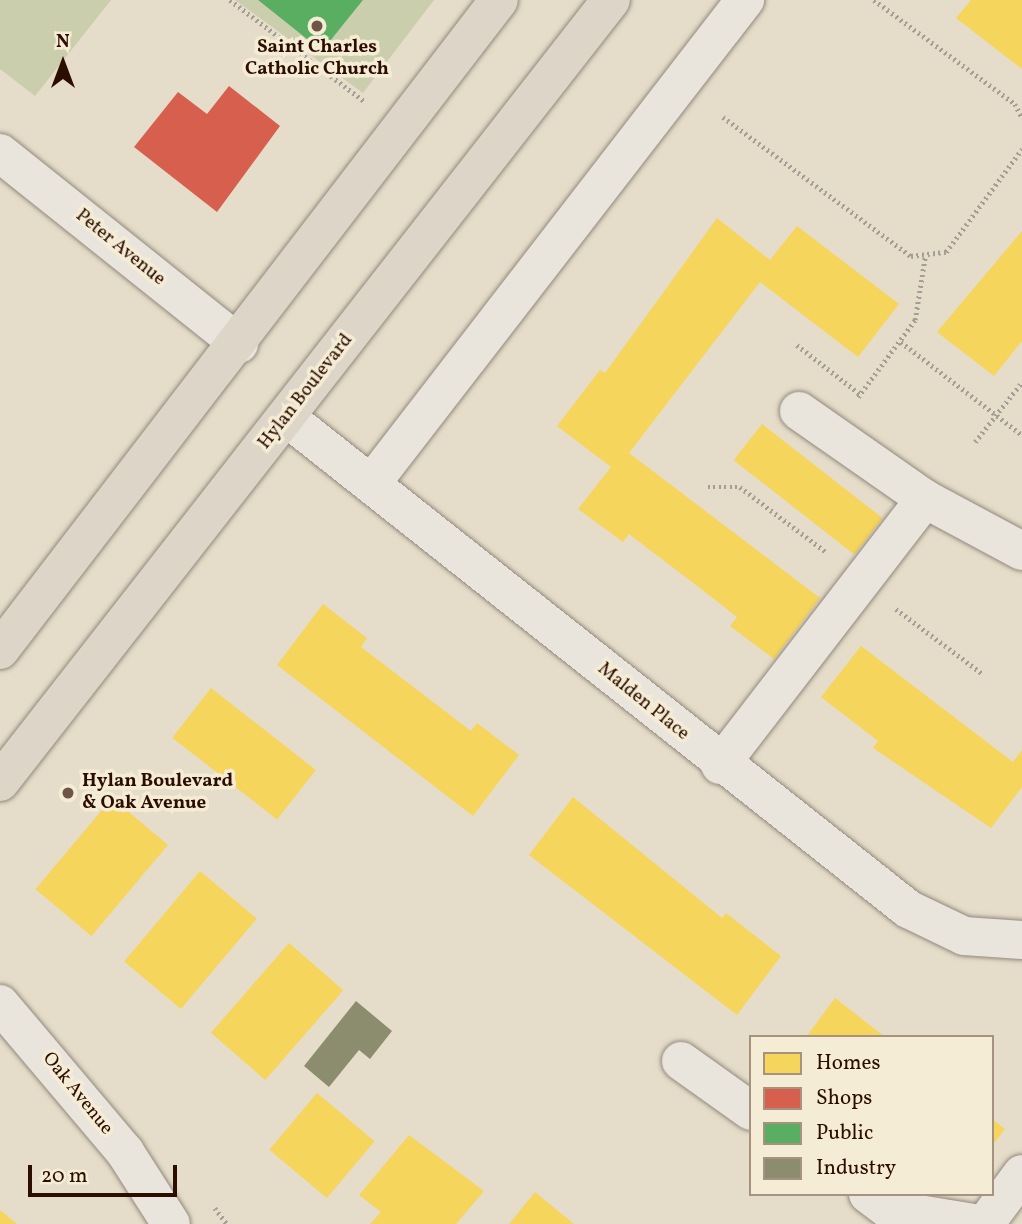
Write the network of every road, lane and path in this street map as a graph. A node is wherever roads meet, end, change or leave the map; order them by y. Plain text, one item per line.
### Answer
1 (230, 0) edge
2 (499, 0) edge
3 (611, 0) edge
4 (745, 0) edge
5 (874, 0) edge
6 (365, 101) dead end
7 (723, 117) dead end
8 (1022, 117) edge
9 (1022, 149) edge
10 (0, 153) edge
11 (925, 257) junction
12 (901, 342) junction
13 (239, 344) junction
14 (797, 345) dead end
15 (1022, 382) edge
16 (860, 394) junction
17 (854, 402) dead end
18 (799, 411) dead end
19 (995, 416) junction
20 (286, 417) junction
21 (1022, 435) edge
22 (975, 442) dead end
23 (371, 484) junction
24 (708, 487) dead end
25 (925, 499) junction
26 (1022, 551) edge
27 (862, 581) junction
28 (0, 650) edge
29 (983, 674) dead end
30 (720, 765) junction
31 (0, 782) edge
32 (1022, 940) edge
33 (0, 1004) edge
34 (681, 1061) dead end
35 (749, 1110) edge
36 (1022, 1174) edge
37 (871, 1196) edge
38 (215, 1208) dead end
39 (171, 1224) edge
40 (227, 1224) edge
41 (982, 1224) edge

1 - 6 path
2 - 13 main road
3 - 20 main road, Hylan Boulevard
4 - 23 street
5 - 8 path
7 - 11 path
9 - 11 path
10 - 13 street, Peter Avenue
11 - 12 path
12 - 16 path
12 - 19 path
13 - 28 main road
14 - 16 path
15 - 19 path
16 - 17 path
18 - 25 street
19 - 21 path
19 - 22 path
20 - 23 street, Malden Place
20 - 31 main road, Hylan Boulevard
23 - 30 street, Malden Place
24 - 27 path
25 - 26 street
25 - 27 street
27 - 29 path
27 - 30 street
30 - 32 street, Malden Place
33 - 39 street, Oak Avenue
34 - 35 street
36 - 41 street
37 - 41 street
38 - 40 path

